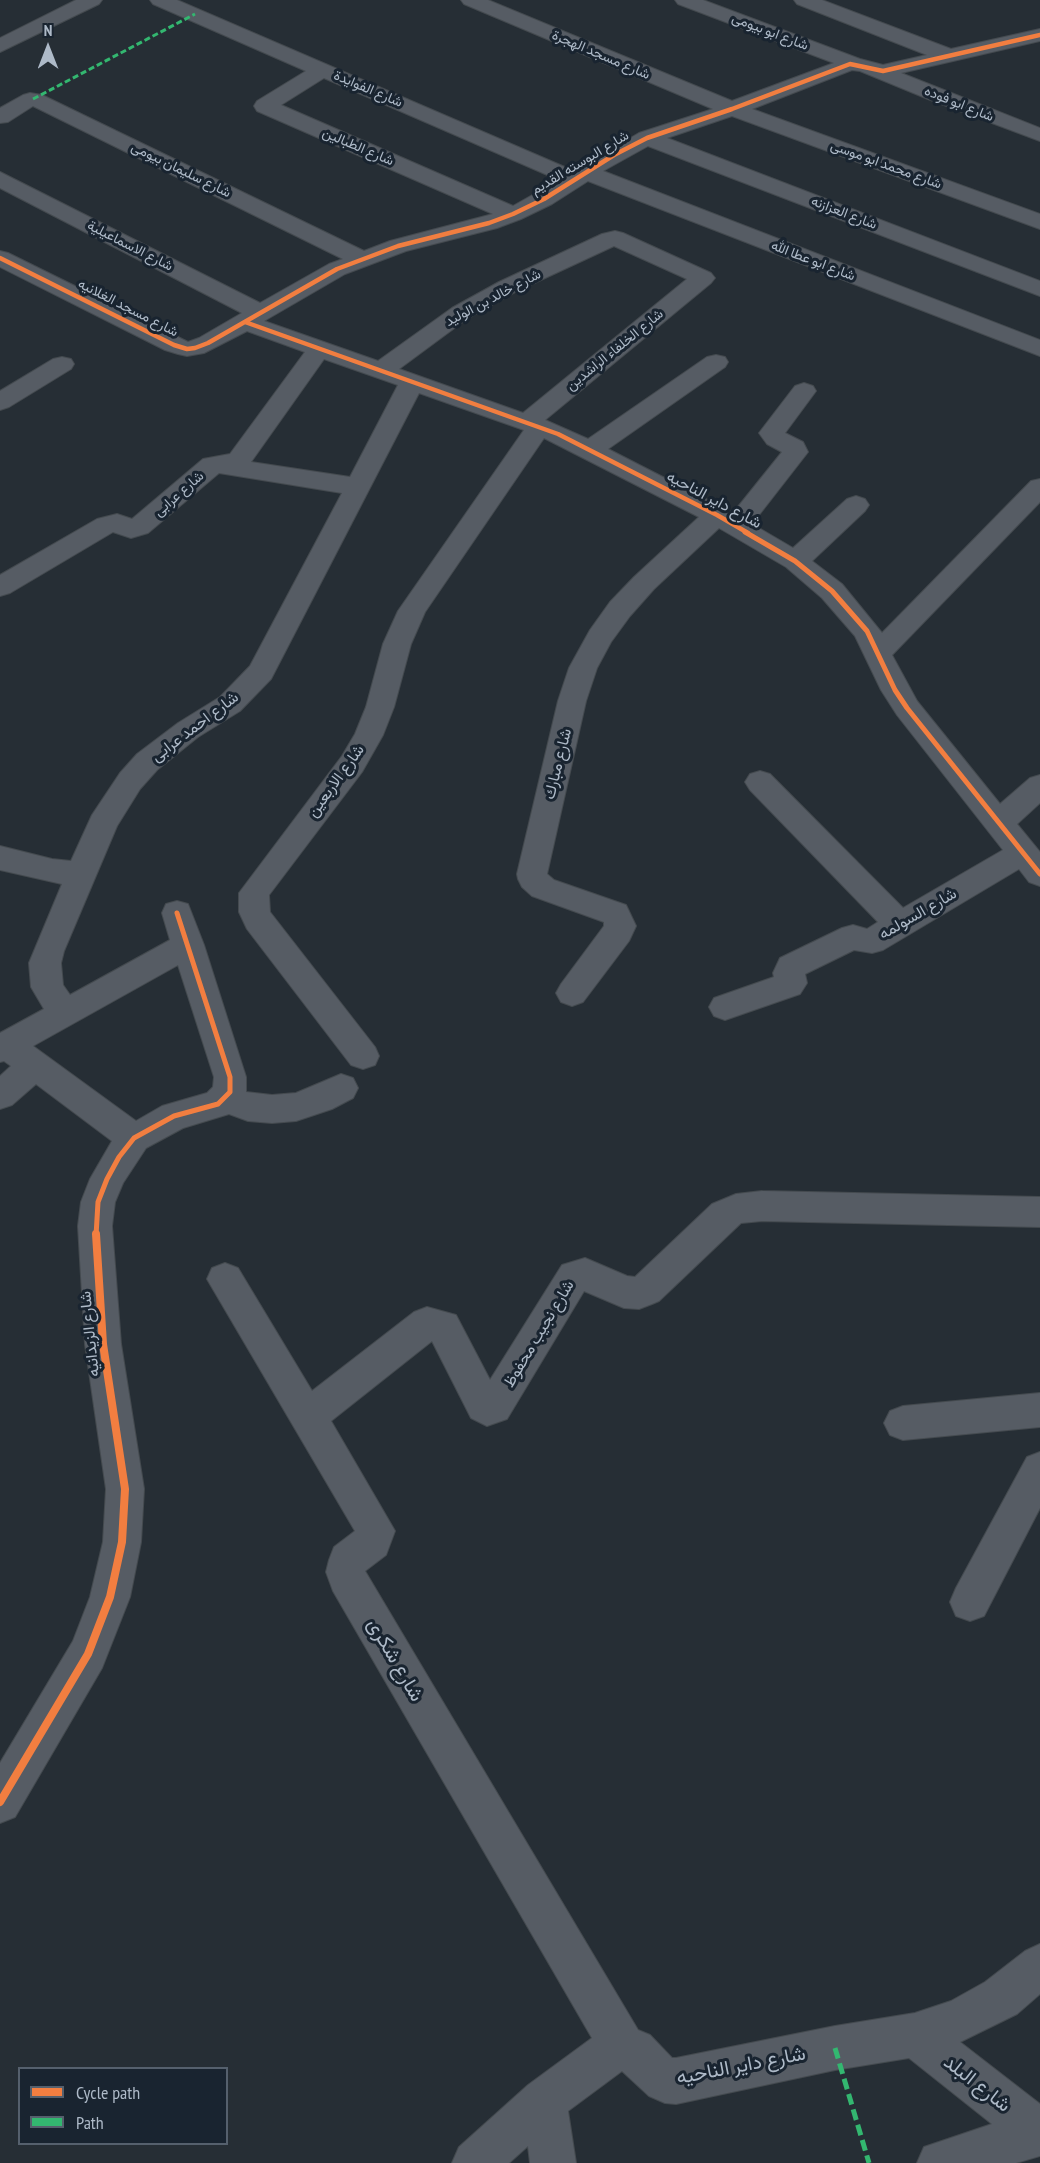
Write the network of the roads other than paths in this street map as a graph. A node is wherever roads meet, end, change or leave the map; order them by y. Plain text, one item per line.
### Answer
1 (92, 0) edge
2 (160, 0) edge
3 (471, 0) edge
4 (685, 0) edge
5 (804, 0) edge
6 (1029, 38) edge
7 (0, 46) edge
8 (947, 55) junction
9 (1040, 55) edge
10 (855, 64) junction
11 (322, 70) junction
12 (879, 71) junction
13 (732, 109) junction
14 (0, 117) edge
15 (1040, 135) edge
16 (647, 138) junction
17 (580, 175) junction
18 (0, 179) edge
19 (513, 214) junction
20 (1040, 222) edge
21 (0, 258) edge
22 (362, 259) junction
23 (27, 271) junction
24 (703, 278) joint
25 (0, 287) edge
26 (1040, 289) edge
27 (253, 317) junction
28 (319, 348) junction
29 (1040, 349) edge
30 (716, 362) dead end
31 (62, 364) dead end
32 (382, 370) junction
33 (413, 381) junction
34 (804, 391) dead end
35 (0, 402) edge
36 (533, 424) junction
37 (589, 450) junction
38 (215, 464) junction
39 (358, 487) junction
40 (1040, 487) edge
41 (855, 505) dead end
42 (727, 521) junction
43 (795, 561) junction
44 (0, 587) edge
45 (878, 653) junction
46 (760, 782) dead end
47 (1040, 786) edge
48 (999, 822) junction
49 (0, 858) edge
50 (1032, 863) edge
51 (82, 874) junction
52 (900, 925) junction
53 (572, 993) dead end
54 (725, 1007) dead end
55 (64, 1013) junction
56 (3, 1047) edge
57 (363, 1056) dead end
58 (34, 1066) junction
59 (341, 1088) dead end
60 (0, 1095) edge
61 (225, 1099) junction
62 (134, 1138) junction
63 (1040, 1212) edge
64 (225, 1279) dead end
65 (1040, 1410) edge
66 (309, 1416) junction
67 (903, 1423) dead end
68 (1040, 1470) edge
69 (970, 1602) dead end
70 (0, 1802) edge
71 (1040, 1966) edge
72 (915, 2035) junction
73 (623, 2048) junction
74 (544, 2101) junction
75 (1040, 2133) edge
76 (475, 2163) edge
77 (553, 2163) edge
78 (940, 2163) edge

1 - 7 street
2 - 11 street, شارع الفوايدة
3 - 13 street, شارع مسجد الهجرة
4 - 10 street, شارع ابو بيومى
5 - 8 street
6 - 8 street
6 - 9 street
8 - 12 street
10 - 12 street
10 - 13 street, شارع البوسته القديم
11 - 17 street, شارع الفوايدة
11 - 19 street, شارع الطبالين
12 - 15 street, شارع ابو فوده
13 - 16 street, شارع البوسته القديم
13 - 20 street, شارع محمد ابو موسى
14 - 22 street, شارع سليمان بيومى
16 - 17 street, شارع البوسته القديم
16 - 26 street, شارع العزازنه
17 - 19 street, شارع البوسته القديم
17 - 29 street, شارع ابو عطا الله
18 - 27 street, شارع الاسماعيلية
19 - 22 street, شارع البوسته القديم
21 - 23 street, شارع مسجد الغلانيه
22 - 27 street, شارع البوسته القديم
23 - 25 street
23 - 27 street, شارع مسجد الغلانيه
24 - 32 street, شارع خالد بن الوليد
24 - 36 street, شارع الخلفاء الراشدين
27 - 28 street, شارع داير الناحيه
28 - 32 street, شارع داير الناحيه
28 - 38 street, شارع عرابى
30 - 37 street
31 - 35 street
32 - 33 street, شارع داير الناحيه
33 - 36 street, شارع داير الناحيه
33 - 39 street, شارع احمد عرابى
34 - 42 street
36 - 37 street, شارع داير الناحيه
36 - 57 street, شارع الاربعين
37 - 42 street, شارع داير الناحيه
38 - 39 street
38 - 44 street, شارع عرابى
39 - 51 street, شارع احمد عرابى
40 - 45 street
41 - 43 street
42 - 43 street, شارع داير الناحيه
42 - 53 street, شارع مبارك
43 - 45 street, شارع داير الناحيه
45 - 48 street, شارع داير الناحيه
46 - 52 street
47 - 48 street
48 - 50 street, شارع داير الناحيه
49 - 51 street
50 - 52 street, شارع السولمه
51 - 55 street, شارع احمد عرابى
52 - 54 street, شارع السولمه
55 - 56 street
55 - 61 street
56 - 58 street
58 - 60 street
58 - 62 street
59 - 61 street
61 - 62 street, شارع الزيدانيه
62 - 70 street, شارع الزيدانيه
63 - 66 street, شارع نجيب محفوظ
64 - 66 street, شارع شكرى
65 - 67 street
66 - 73 street, شارع شكرى
68 - 69 street
71 - 72 street, شارع داير الناحيه
72 - 73 street, شارع داير الناحيه
72 - 75 street, شارع البلد
73 - 74 street
74 - 76 street
74 - 77 street
75 - 78 street

